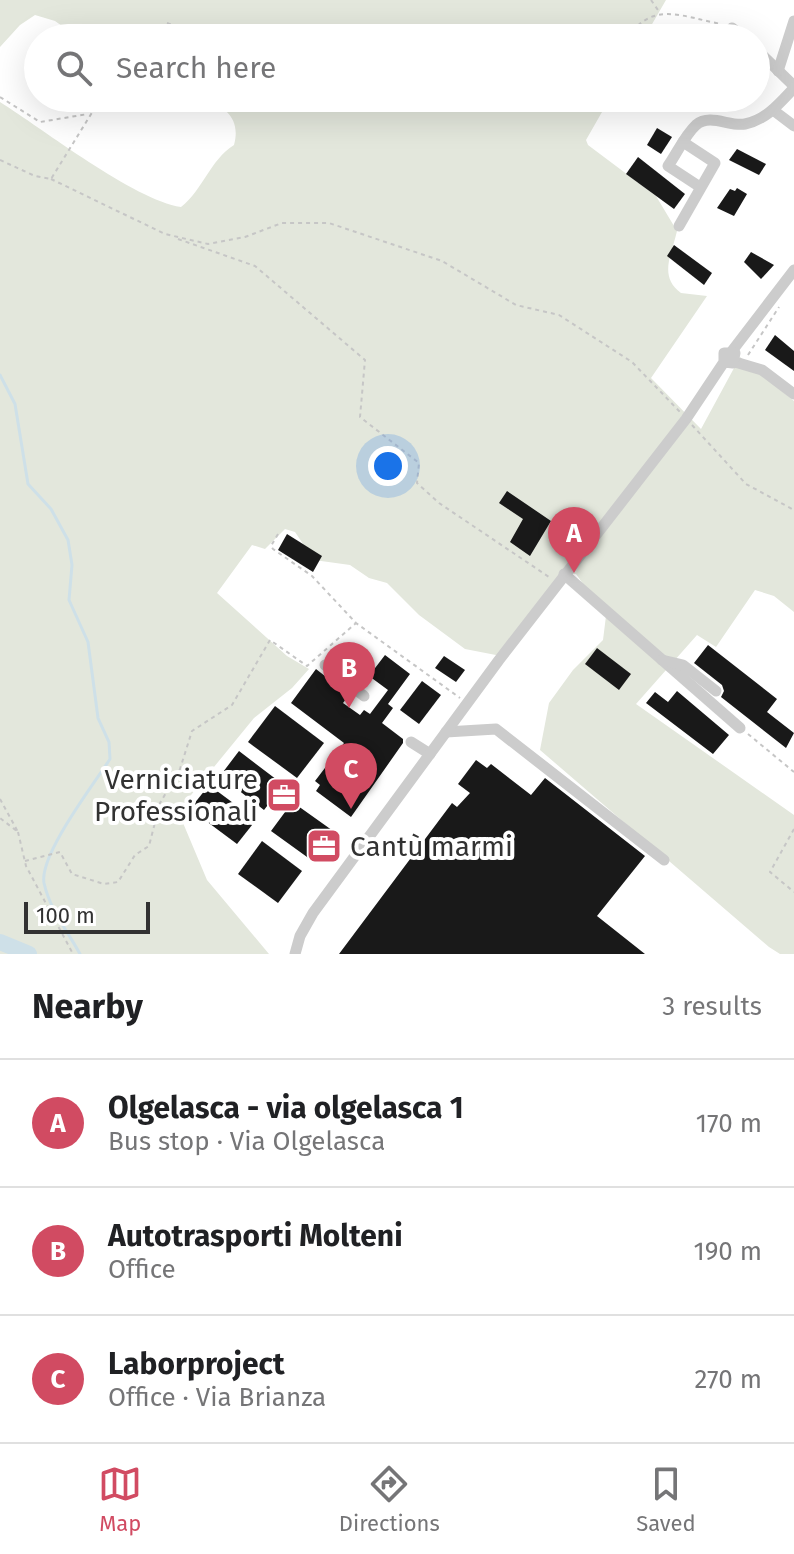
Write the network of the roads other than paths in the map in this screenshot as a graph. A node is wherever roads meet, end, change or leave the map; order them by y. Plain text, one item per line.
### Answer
1 (794, 21) edge
2 (770, 63) edge
3 (778, 71) junction
4 (794, 87) edge
5 (773, 110) junction
6 (770, 112) edge
7 (770, 112) edge
8 (794, 126) edge
9 (683, 142) junction
10 (700, 187) junction
11 (679, 226) dead end
12 (794, 270) edge
13 (734, 360) junction
14 (794, 394) edge
15 (561, 579) junction
16 (661, 660) junction
17 (325, 665) dead end
18 (716, 691) dead end
19 (364, 696) dead end
20 (740, 728) road end
21 (446, 732) junction
22 (411, 742) dead end
23 (430, 754) junction
24 (664, 860) dead end
25 (295, 954) edge

1 - 3 street
2 - 3 street
3 - 4 street
4 - 5 street
5 - 6 street
5 - 8 street
7 - 9 street
9 - 10 street
9 - 10 street
10 - 11 street
12 - 13 street
13 - 14 street
13 - 15 street
15 - 16 street
15 - 21 street
16 - 18 street
16 - 20 street
17 - 19 street
21 - 23 street
21 - 24 street
22 - 23 street
23 - 25 street

